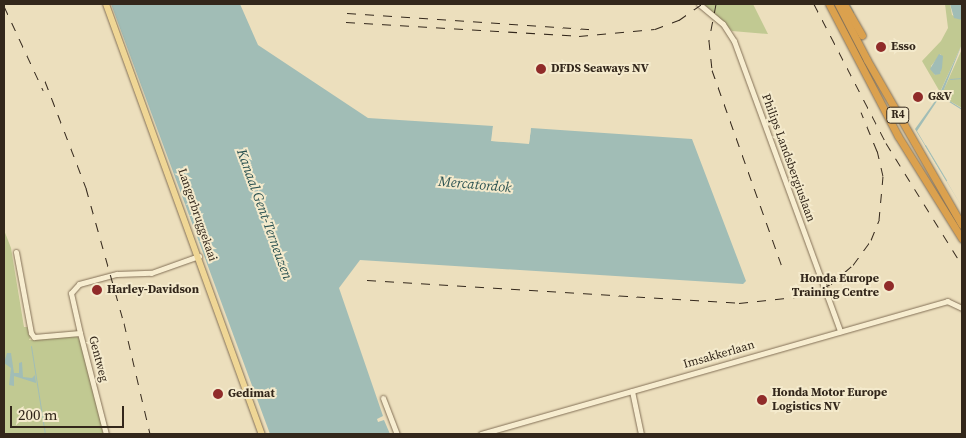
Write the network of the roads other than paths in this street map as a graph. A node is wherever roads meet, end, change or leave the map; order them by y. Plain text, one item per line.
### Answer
1 (106, 4) edge
2 (699, 4) edge
3 (829, 4) edge
4 (838, 4) edge
5 (843, 4) edge
6 (862, 35) dead end
7 (962, 218) edge
8 (962, 225) edge
9 (962, 239) edge
10 (16, 252) dead end
11 (199, 256) junction
12 (962, 308) edge
13 (840, 331) junction
14 (80, 333) junction
15 (632, 391) junction
16 (383, 398) dead end
17 (106, 434) edge
18 (262, 434) edge
19 (397, 434) edge
20 (481, 434) edge
21 (641, 434) edge

1 - 11 main road, Langerbruggekaai
2 - 13 street, Philips Landsbergiuslaan
3 - 9 highway, R4
4 - 8 highway, R4
5 - 6 highway
5 - 7 highway, R4
10 - 14 street, Gentweg
11 - 14 street
11 - 18 main road, Langerbruggekaai
12 - 13 street, Imsakkerlaan
13 - 15 street, Imsakkerlaan
14 - 17 street, Gentweg
15 - 20 street, Imsakkerlaan
15 - 21 street
16 - 19 street

